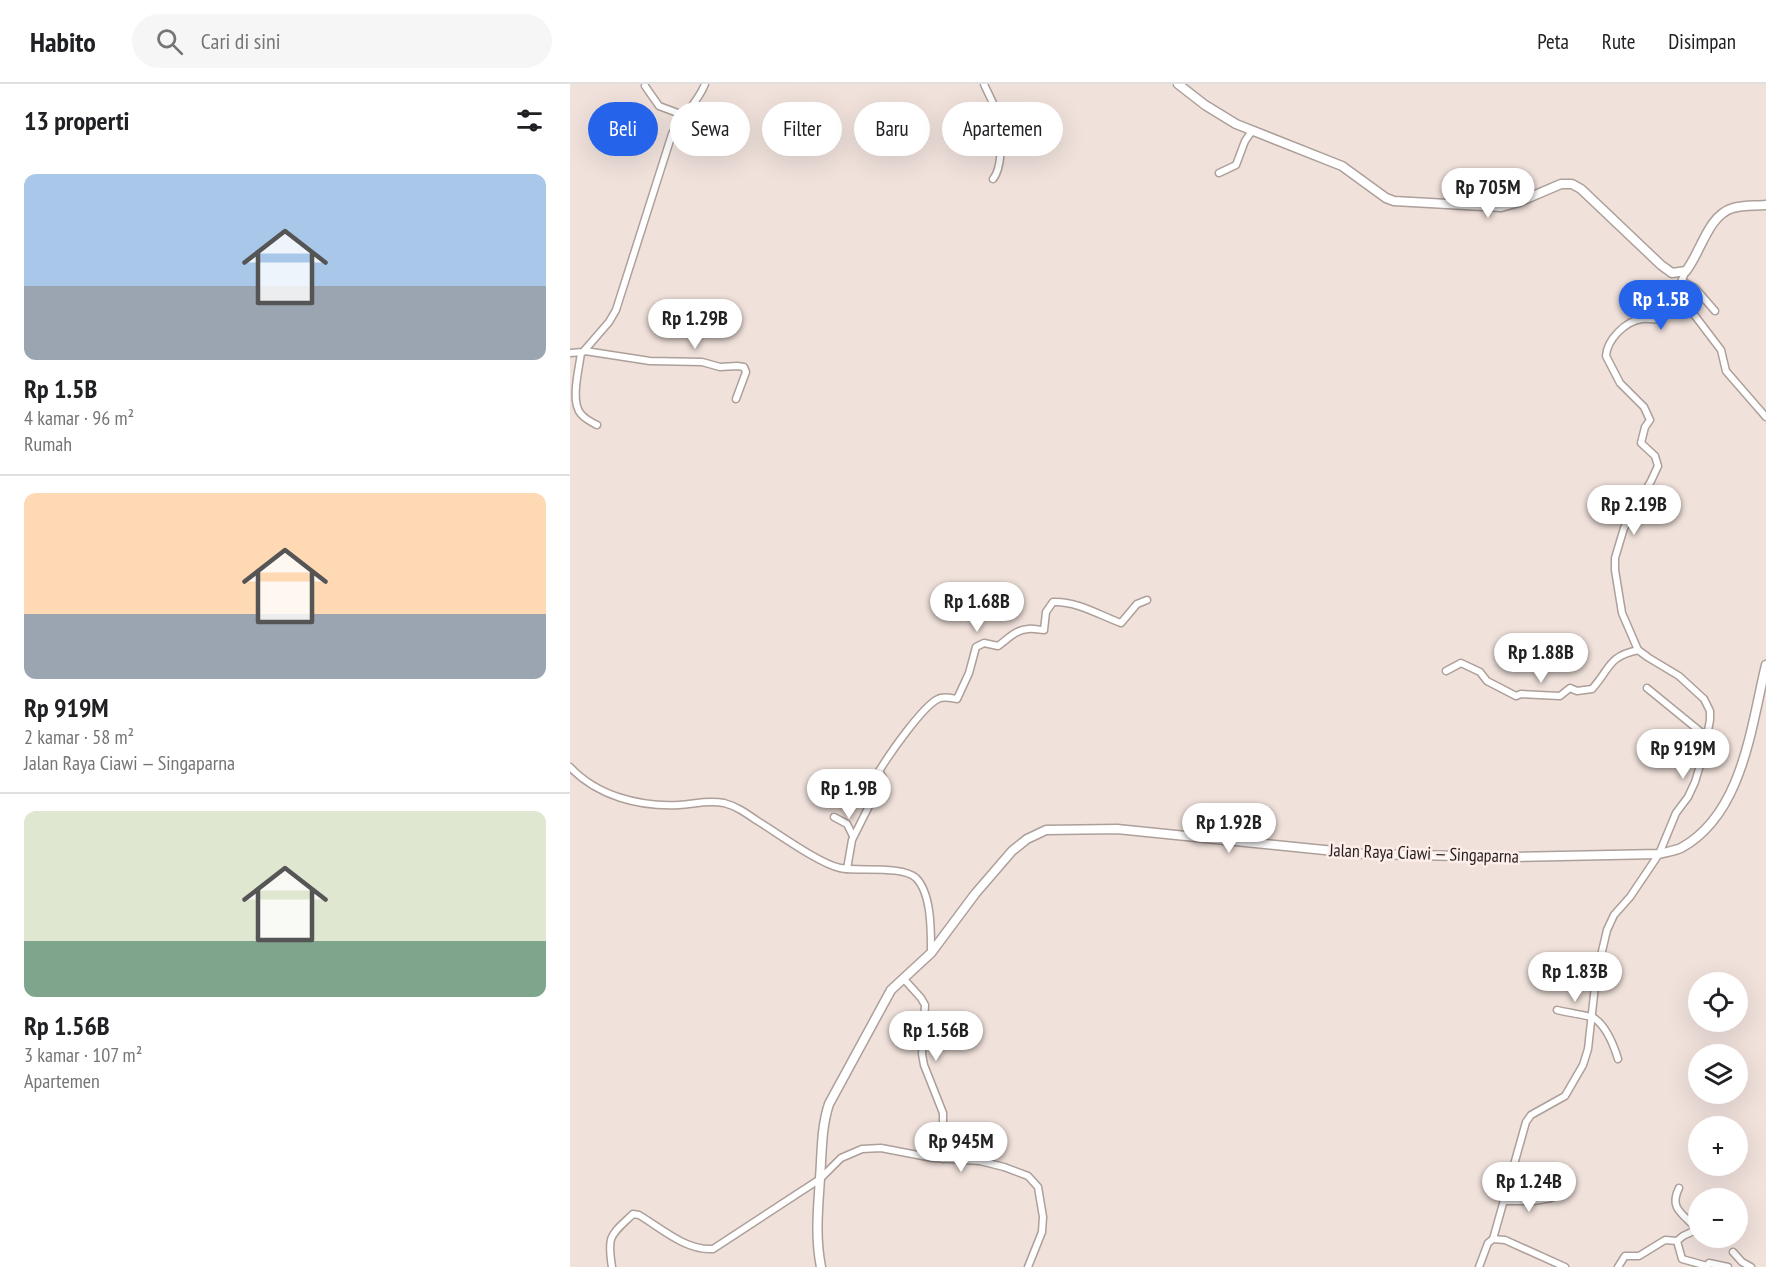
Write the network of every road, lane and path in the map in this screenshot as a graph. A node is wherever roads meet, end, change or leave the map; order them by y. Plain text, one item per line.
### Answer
1 (705, 84) edge
2 (984, 84) edge
3 (1178, 84) edge
4 (645, 86) edge
5 (695, 102) edge
6 (670, 110) edge
7 (1252, 131) junction
8 (670, 140) edge
9 (1219, 173) dead end
10 (993, 179) dead end
11 (1765, 204) edge
12 (1686, 271) junction
13 (1682, 281) junction
14 (1677, 295) junction
15 (1715, 311) dead end
16 (583, 352) junction
17 (570, 353) edge
18 (736, 399) dead end
19 (1766, 417) edge
20 (597, 425) dead end
21 (1147, 600) dead end
22 (1638, 650) junction
23 (1766, 664) edge
24 (1446, 671) dead end
25 (1647, 688) dead end
26 (1707, 737) junction
27 (570, 767) edge
28 (834, 817) dead end
29 (853, 836) junction
30 (1659, 854) junction
31 (847, 869) junction
32 (931, 953) junction
33 (903, 978) junction
34 (1557, 1010) dead end
35 (1591, 1016) junction
36 (1618, 1059) dead end
37 (943, 1159) junction
38 (820, 1179) junction
39 (1679, 1188) dead end
40 (1551, 1198) dead end
41 (1505, 1201) junction
42 (1688, 1220) edge
43 (1688, 1234) edge
44 (1493, 1239) junction
45 (1677, 1241) junction
46 (1733, 1252) dead end
47 (612, 1267) edge
48 (821, 1267) edge
49 (1028, 1267) edge
50 (1479, 1267) edge
51 (1565, 1267) edge
52 (1618, 1267) edge
53 (1707, 1267) edge
54 (1728, 1267) edge
55 (1749, 1267) edge

1 - 5 street
2 - 10 street
3 - 7 main road
4 - 6 street
7 - 9 street
7 - 12 main road
8 - 16 street
11 - 12 main road
12 - 13 street
13 - 14 street
13 - 15 street
14 - 19 street
14 - 22 street
16 - 17 street
16 - 18 street
16 - 20 street
21 - 29 street
22 - 24 street
22 - 26 street
23 - 30 main road, Jalan Raya Ciawi — Singaparna
25 - 26 street
26 - 30 street
27 - 31 street
28 - 29 street
29 - 31 street
30 - 32 main road, Jalan Raya Ciawi — Singaparna
30 - 35 street
31 - 32 street
32 - 33 main road, Jalan Raya Ciawi — Singaparna
33 - 37 street
33 - 38 main road, Jalan Raya Ciawi — Singaparna
34 - 35 street
35 - 36 street
35 - 41 street
37 - 38 street
37 - 49 street
38 - 47 street
38 - 48 main road, Jalan Raya Ciawi — Singaparna
39 - 42 street
40 - 41 street
41 - 44 street
43 - 45 street
44 - 50 street
44 - 51 street
45 - 52 street
45 - 53 street
46 - 55 street
53 - 54 street

